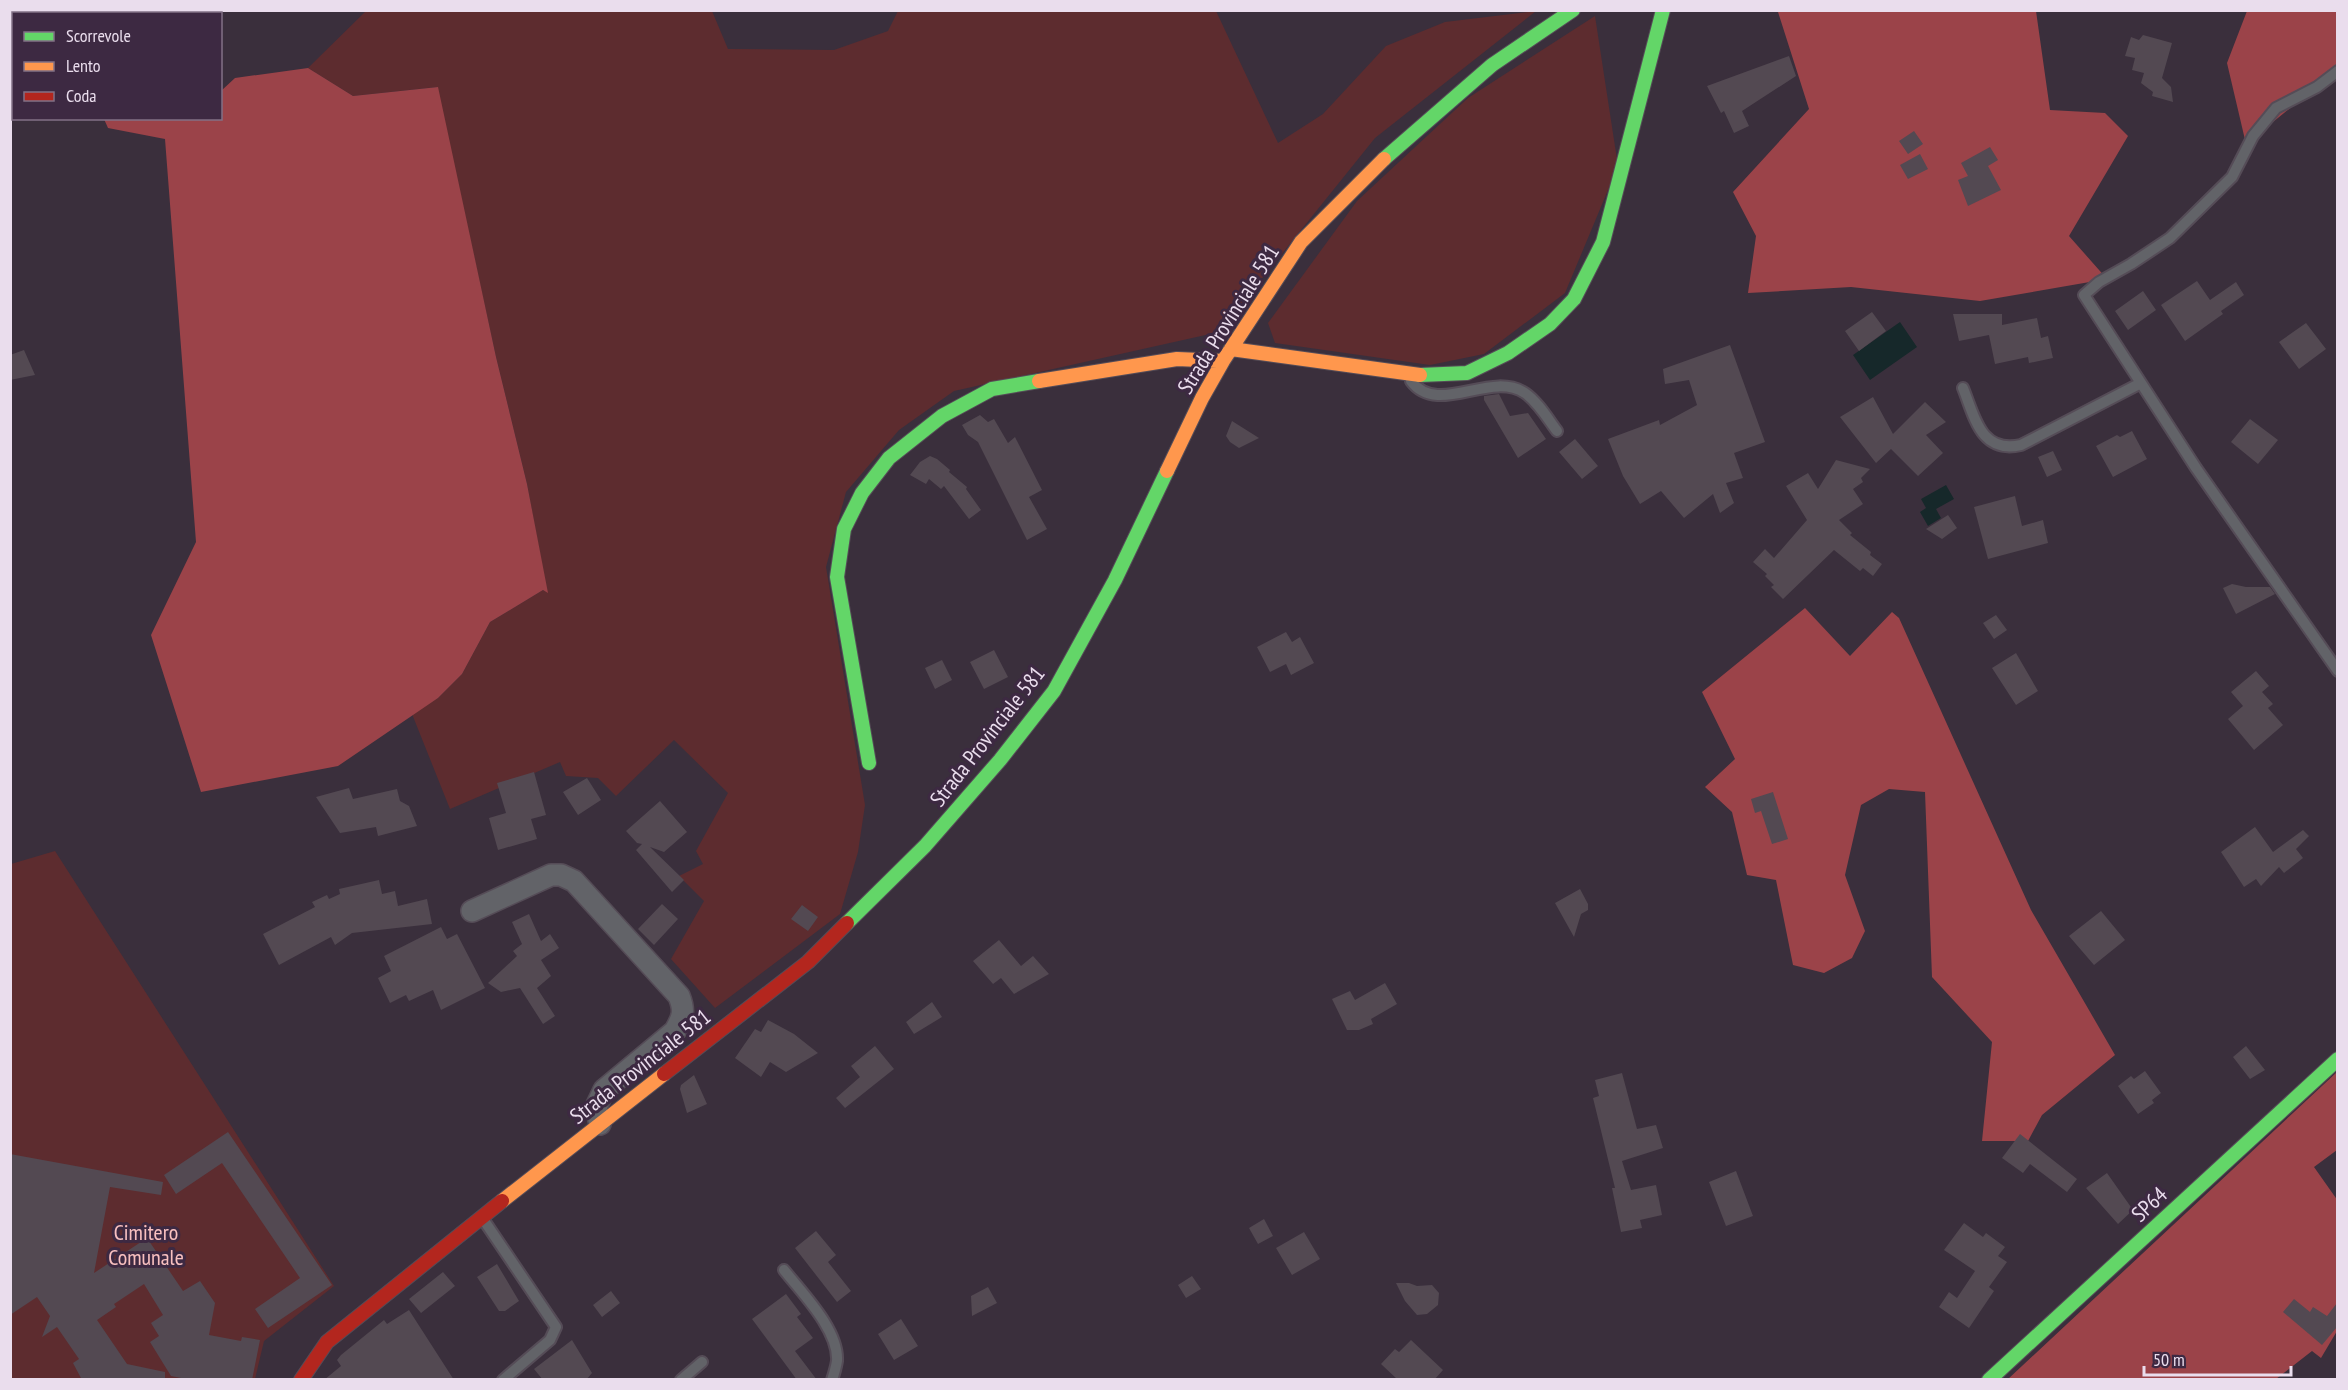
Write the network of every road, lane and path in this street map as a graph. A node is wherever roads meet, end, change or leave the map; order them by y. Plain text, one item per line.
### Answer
1 (1573, 10) edge
2 (1663, 10) edge
3 (2337, 71) edge
4 (1231, 349) junction
5 (1223, 361) junction
6 (1407, 373) junction
7 (2141, 383) junction
8 (1963, 388) dead end
9 (1557, 431) dead end
10 (2337, 671) edge
11 (869, 763) dead end
12 (472, 911) dead end
13 (2337, 1059) edge
14 (600, 1124) junction
15 (481, 1216) junction
16 (784, 1270) dead end
17 (702, 1362) dead end
18 (301, 1380) edge
19 (503, 1380) edge
20 (681, 1380) edge
21 (832, 1380) edge
22 (1989, 1380) edge

1 - 4 main road, Strada Provinciale 581
2 - 6 main road
3 - 7 lane
4 - 5 main road, Strada Provinciale 581
4 - 6 main road
5 - 11 main road
5 - 14 main road, Strada Provinciale 581
6 - 9 lane
7 - 8 lane
7 - 10 lane
12 - 14 street
13 - 22 main road, SP64 / SP64
14 - 15 main road, Strada Provinciale 581
15 - 18 main road, Strada Provinciale 581
15 - 19 lane
16 - 21 lane
17 - 20 lane

